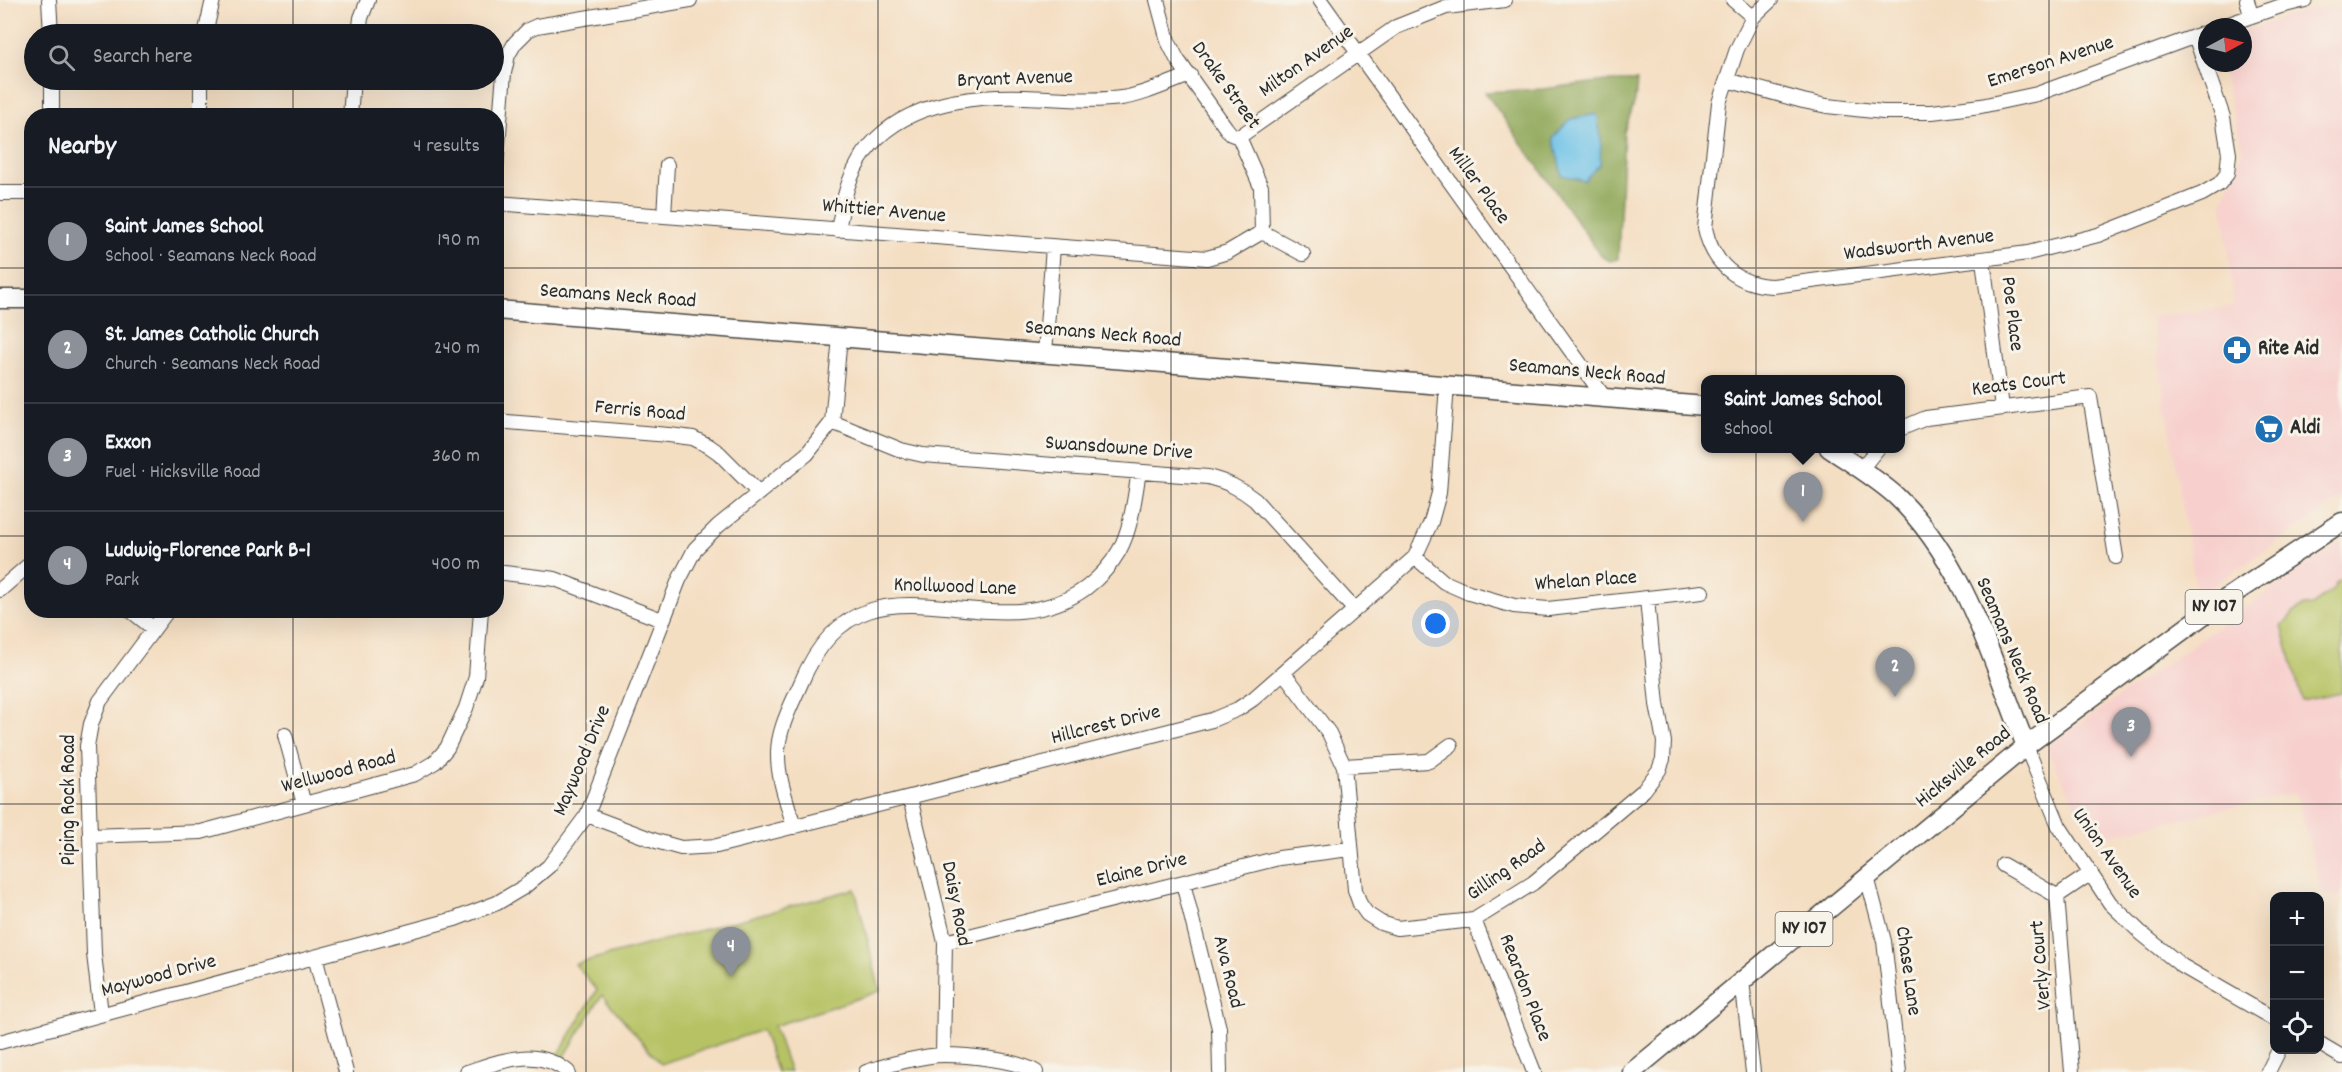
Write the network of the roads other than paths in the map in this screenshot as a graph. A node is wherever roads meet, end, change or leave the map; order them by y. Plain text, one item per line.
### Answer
1 (49, 0) edge
2 (213, 0) edge
3 (368, 0) edge
4 (690, 0) edge
5 (1157, 0) edge
6 (1320, 0) edge
7 (1505, 0) edge
8 (1732, 0) edge
9 (1771, 0) edge
10 (2247, 0) edge
11 (2304, 0) edge
12 (640, 4) edge
13 (2251, 16) junction
14 (1753, 17) junction
15 (2245, 18) edge
16 (50, 24) edge
17 (207, 24) edge
18 (360, 24) edge
19 (2198, 35) edge
20 (1357, 53) junction
21 (2211, 72) edge
22 (504, 73) edge
23 (1190, 75) junction
24 (1727, 80) junction
25 (52, 90) edge
26 (201, 90) edge
27 (352, 90) edge
28 (503, 90) edge
29 (52, 108) edge
30 (201, 108) edge
31 (351, 108) edge
32 (501, 108) edge
33 (1239, 137) junction
34 (668, 165) dead end
35 (0, 193) edge
36 (24, 193) edge
37 (504, 204) edge
38 (664, 216) junction
39 (837, 230) junction
40 (1262, 232) junction
41 (1053, 247) junction
42 (1303, 254) dead end
43 (1983, 260) junction
44 (24, 299) edge
45 (0, 300) edge
46 (504, 311) edge
47 (840, 337) junction
48 (1045, 353) junction
49 (1447, 385) junction
50 (1604, 397) junction
51 (1701, 406) edge
52 (2002, 408) junction
53 (504, 422) edge
54 (832, 422) junction
55 (1905, 427) edge
56 (1836, 453) edge
57 (1874, 453) edge
58 (1861, 470) junction
59 (1139, 472) junction
60 (759, 493) junction
61 (2342, 522) edge
62 (1415, 557) junction
63 (2116, 557) dead end
64 (24, 569) edge
65 (504, 573) edge
66 (0, 590) edge
67 (1702, 592) dead end
68 (1647, 599) junction
69 (1354, 609) junction
70 (140, 618) edge
71 (162, 618) edge
72 (480, 618) edge
73 (662, 620) junction
74 (154, 629) junction
75 (1284, 673) junction
76 (285, 735) dead end
77 (1451, 746) dead end
78 (2025, 746) junction
79 (1344, 766) junction
80 (910, 798) junction
81 (304, 804) junction
82 (587, 815) junction
83 (794, 827) junction
84 (91, 836) junction
85 (1350, 849) junction
86 (2003, 865) dead end
87 (2091, 873) junction
88 (1867, 877) junction
89 (1183, 883) junction
90 (2057, 896) junction
91 (1474, 920) junction
92 (945, 942) junction
93 (315, 957) junction
94 (1742, 981) junction
95 (101, 1014) junction
96 (2270, 1017) edge
97 (0, 1042) edge
98 (2324, 1047) edge
99 (2277, 1054) edge
100 (943, 1055) junction
101 (2342, 1057) edge
102 (346, 1072) edge
103 (467, 1072) edge
104 (568, 1072) edge
105 (866, 1072) edge
106 (1036, 1072) edge
107 (1220, 1072) edge
108 (1534, 1072) edge
109 (1632, 1072) edge
110 (1753, 1072) edge
111 (1899, 1072) edge
112 (2072, 1072) edge
113 (2268, 1072) edge

1 - 16 street
2 - 17 street
3 - 18 street
4 - 12 street
5 - 23 street, Drake Street
6 - 20 street, Miller Place
7 - 20 street, Milton Avenue
8 - 14 street
9 - 14 street
10 - 13 street
11 - 13 street
12 - 22 street
13 - 15 street
14 - 24 street, Wadsworth Avenue
19 - 24 street, Emerson Avenue
20 - 33 street, Milton Avenue
20 - 50 street, Miller Place
21 - 43 street, Wadsworth Avenue
23 - 33 street, Drake Street
23 - 39 street, Bryant Avenue
24 - 43 street, Wadsworth Avenue
25 - 29 street
26 - 30 street
27 - 31 street
28 - 32 street
33 - 40 street, Drake Street
34 - 38 street
35 - 36 street
37 - 38 street, Whittier Avenue
38 - 39 street, Whittier Avenue
39 - 41 street, Whittier Avenue
40 - 41 street, Whittier Avenue
40 - 42 street
41 - 48 street
43 - 52 street, Poe Place
44 - 45 main road
46 - 47 main road, Seamans Neck Road
47 - 48 main road, Seamans Neck Road
47 - 54 street
48 - 49 main road, Seamans Neck Road
49 - 50 main road, Seamans Neck Road
49 - 62 street, Hillcrest Drive
50 - 51 main road, Seamans Neck Road
52 - 55 street, Keats Court
52 - 63 street, Keats Court
53 - 60 street, Ferris Road
54 - 59 street, Swansdowne Drive
54 - 60 street, Maywood Drive
56 - 58 main road, Seamans Neck Road
57 - 58 street
58 - 78 main road, Seamans Neck Road
59 - 69 street, Swansdowne Drive
59 - 83 street, Knollwood Lane
60 - 73 street, Maywood Drive
61 - 78 main road, Hicksville Road / NY 107
62 - 68 street, Whelan Place
62 - 69 street, Hillcrest Drive
64 - 66 street
65 - 73 street
67 - 68 street, Whelan Place
68 - 91 street, Gilling Road
69 - 75 street, Hillcrest Drive
70 - 74 street
71 - 74 street, Piping Rock Road
72 - 81 street, Wellwood Road
73 - 82 street, Maywood Drive
74 - 84 street, Piping Rock Road
75 - 79 street, Gilling Road
75 - 80 street, Hillcrest Drive
76 - 81 street
77 - 79 street
78 - 87 street, Union Avenue
78 - 88 main road, Hicksville Road / NY 107
79 - 85 street, Gilling Road
80 - 83 street, Hillcrest Drive
80 - 92 street, Daisy Road
81 - 84 street, Wellwood Road
82 - 83 street, Hillcrest Drive
82 - 93 street, Maywood Drive
84 - 95 street, Piping Rock Road
85 - 89 street, Elaine Drive
85 - 91 street, Gilling Road
86 - 90 street
87 - 90 street, Verly Court
87 - 96 street, Union Avenue
88 - 94 main road, Hicksville Road / NY 107
88 - 111 street, Chase Lane
89 - 92 street, Elaine Drive
89 - 107 street, Ava Road
90 - 112 street, Verly Court
91 - 108 street, Reardon Place
92 - 100 street, Daisy Road
93 - 95 street, Maywood Drive
93 - 102 street
94 - 109 main road, Hicksville Road / NY 107
94 - 110 street
95 - 97 street, Maywood Drive
98 - 101 street
99 - 113 street
100 - 105 street
100 - 106 street
103 - 104 street

